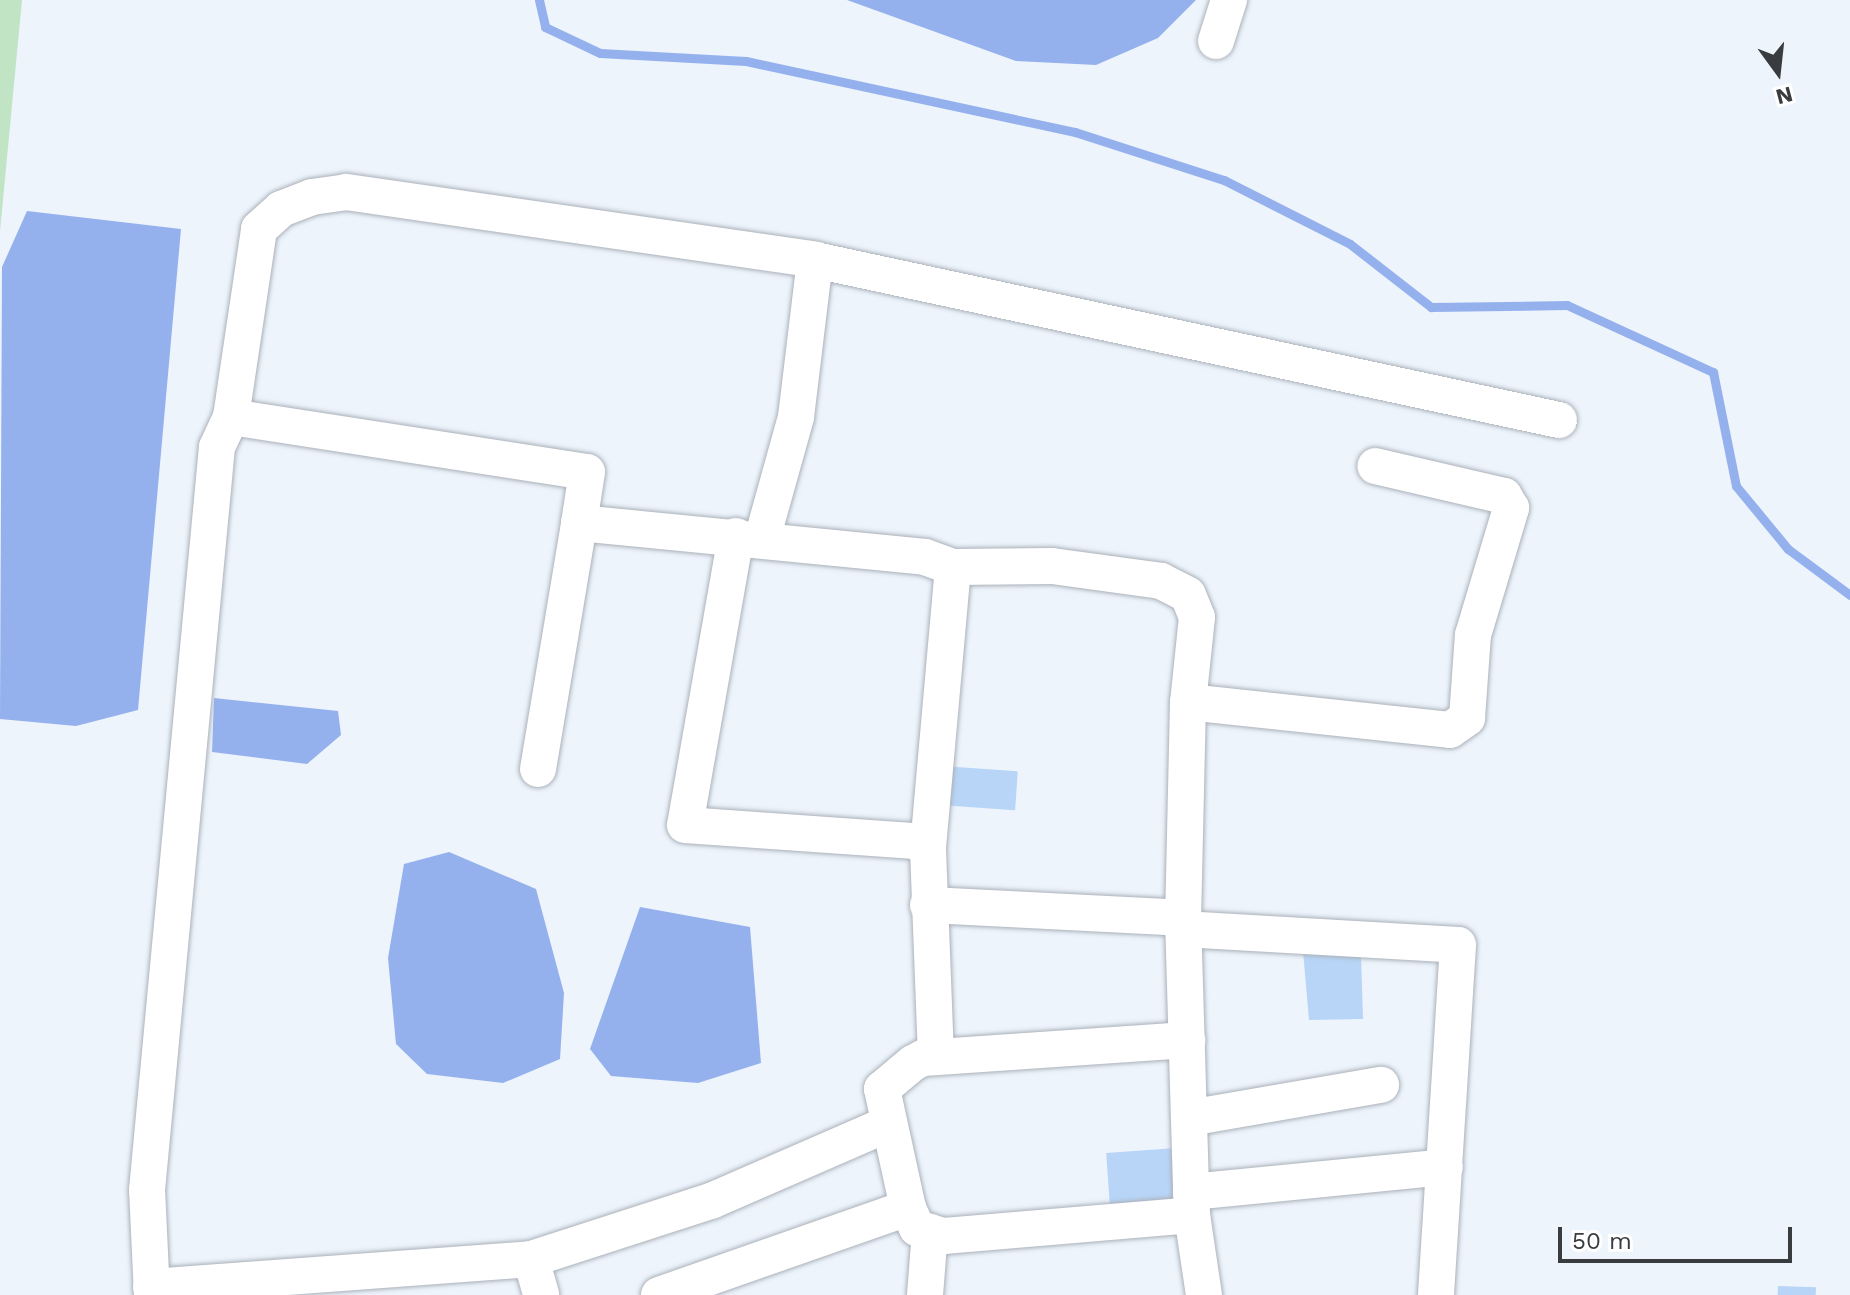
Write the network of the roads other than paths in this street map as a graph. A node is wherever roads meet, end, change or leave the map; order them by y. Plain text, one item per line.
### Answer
1 (1229, 0) edge
2 (1216, 41) dead end
3 (815, 260) junction
4 (231, 417) junction
5 (1559, 420) dead end
6 (1375, 466) dead end
7 (579, 523) junction
8 (749, 538) junction
9 (953, 567) junction
10 (1188, 702) junction
11 (538, 769) dead end
12 (928, 849) junction
13 (928, 905) junction
14 (1183, 924) junction
15 (1187, 1040) junction
16 (936, 1057) junction
17 (1381, 1085) dead end
18 (1189, 1118) junction
19 (886, 1125) junction
20 (1445, 1167) junction
21 (1192, 1204) junction
22 (919, 1220) junction
23 (531, 1259) junction
24 (151, 1291) edge
25 (541, 1295) edge
26 (659, 1295) edge
27 (925, 1295) edge
28 (1204, 1295) edge
29 (1436, 1295) edge

1 - 2 street
3 - 4 street
3 - 5 street
3 - 8 street
4 - 7 street
4 - 24 street
6 - 10 street
7 - 8 street
7 - 11 street
8 - 9 street
8 - 12 street
9 - 10 street
9 - 12 street
10 - 14 street
12 - 13 street
13 - 14 street
13 - 16 street
14 - 15 street
14 - 20 street
15 - 16 street
15 - 18 street
16 - 19 street
17 - 18 street
18 - 21 street
19 - 22 street
19 - 23 street
20 - 21 street
20 - 29 street
21 - 22 street
21 - 28 street
22 - 26 street
22 - 27 street
23 - 24 street
23 - 25 street

